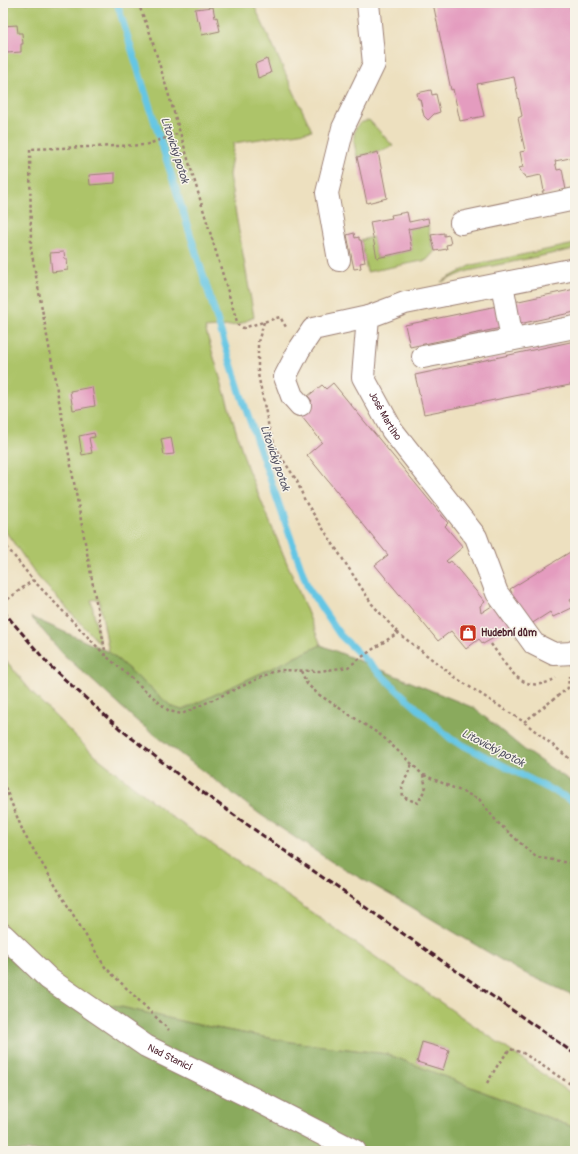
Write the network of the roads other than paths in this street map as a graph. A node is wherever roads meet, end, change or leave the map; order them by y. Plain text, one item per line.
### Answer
1 (368, 3) edge
2 (575, 199) edge
3 (461, 223) dead end
4 (339, 260) dead end
5 (575, 269) edge
6 (502, 284) junction
7 (368, 317) junction
8 (575, 327) edge
9 (512, 339) junction
10 (423, 357) dead end
11 (300, 405) dead end
12 (572, 658) edge
13 (3, 935) edge
14 (355, 1151) edge

1 - 4 street
2 - 3 street
5 - 6 street
6 - 7 street
6 - 9 street
7 - 11 street
7 - 12 street, José Martího
8 - 9 street
9 - 10 street
13 - 14 street, Nad Stanicí

